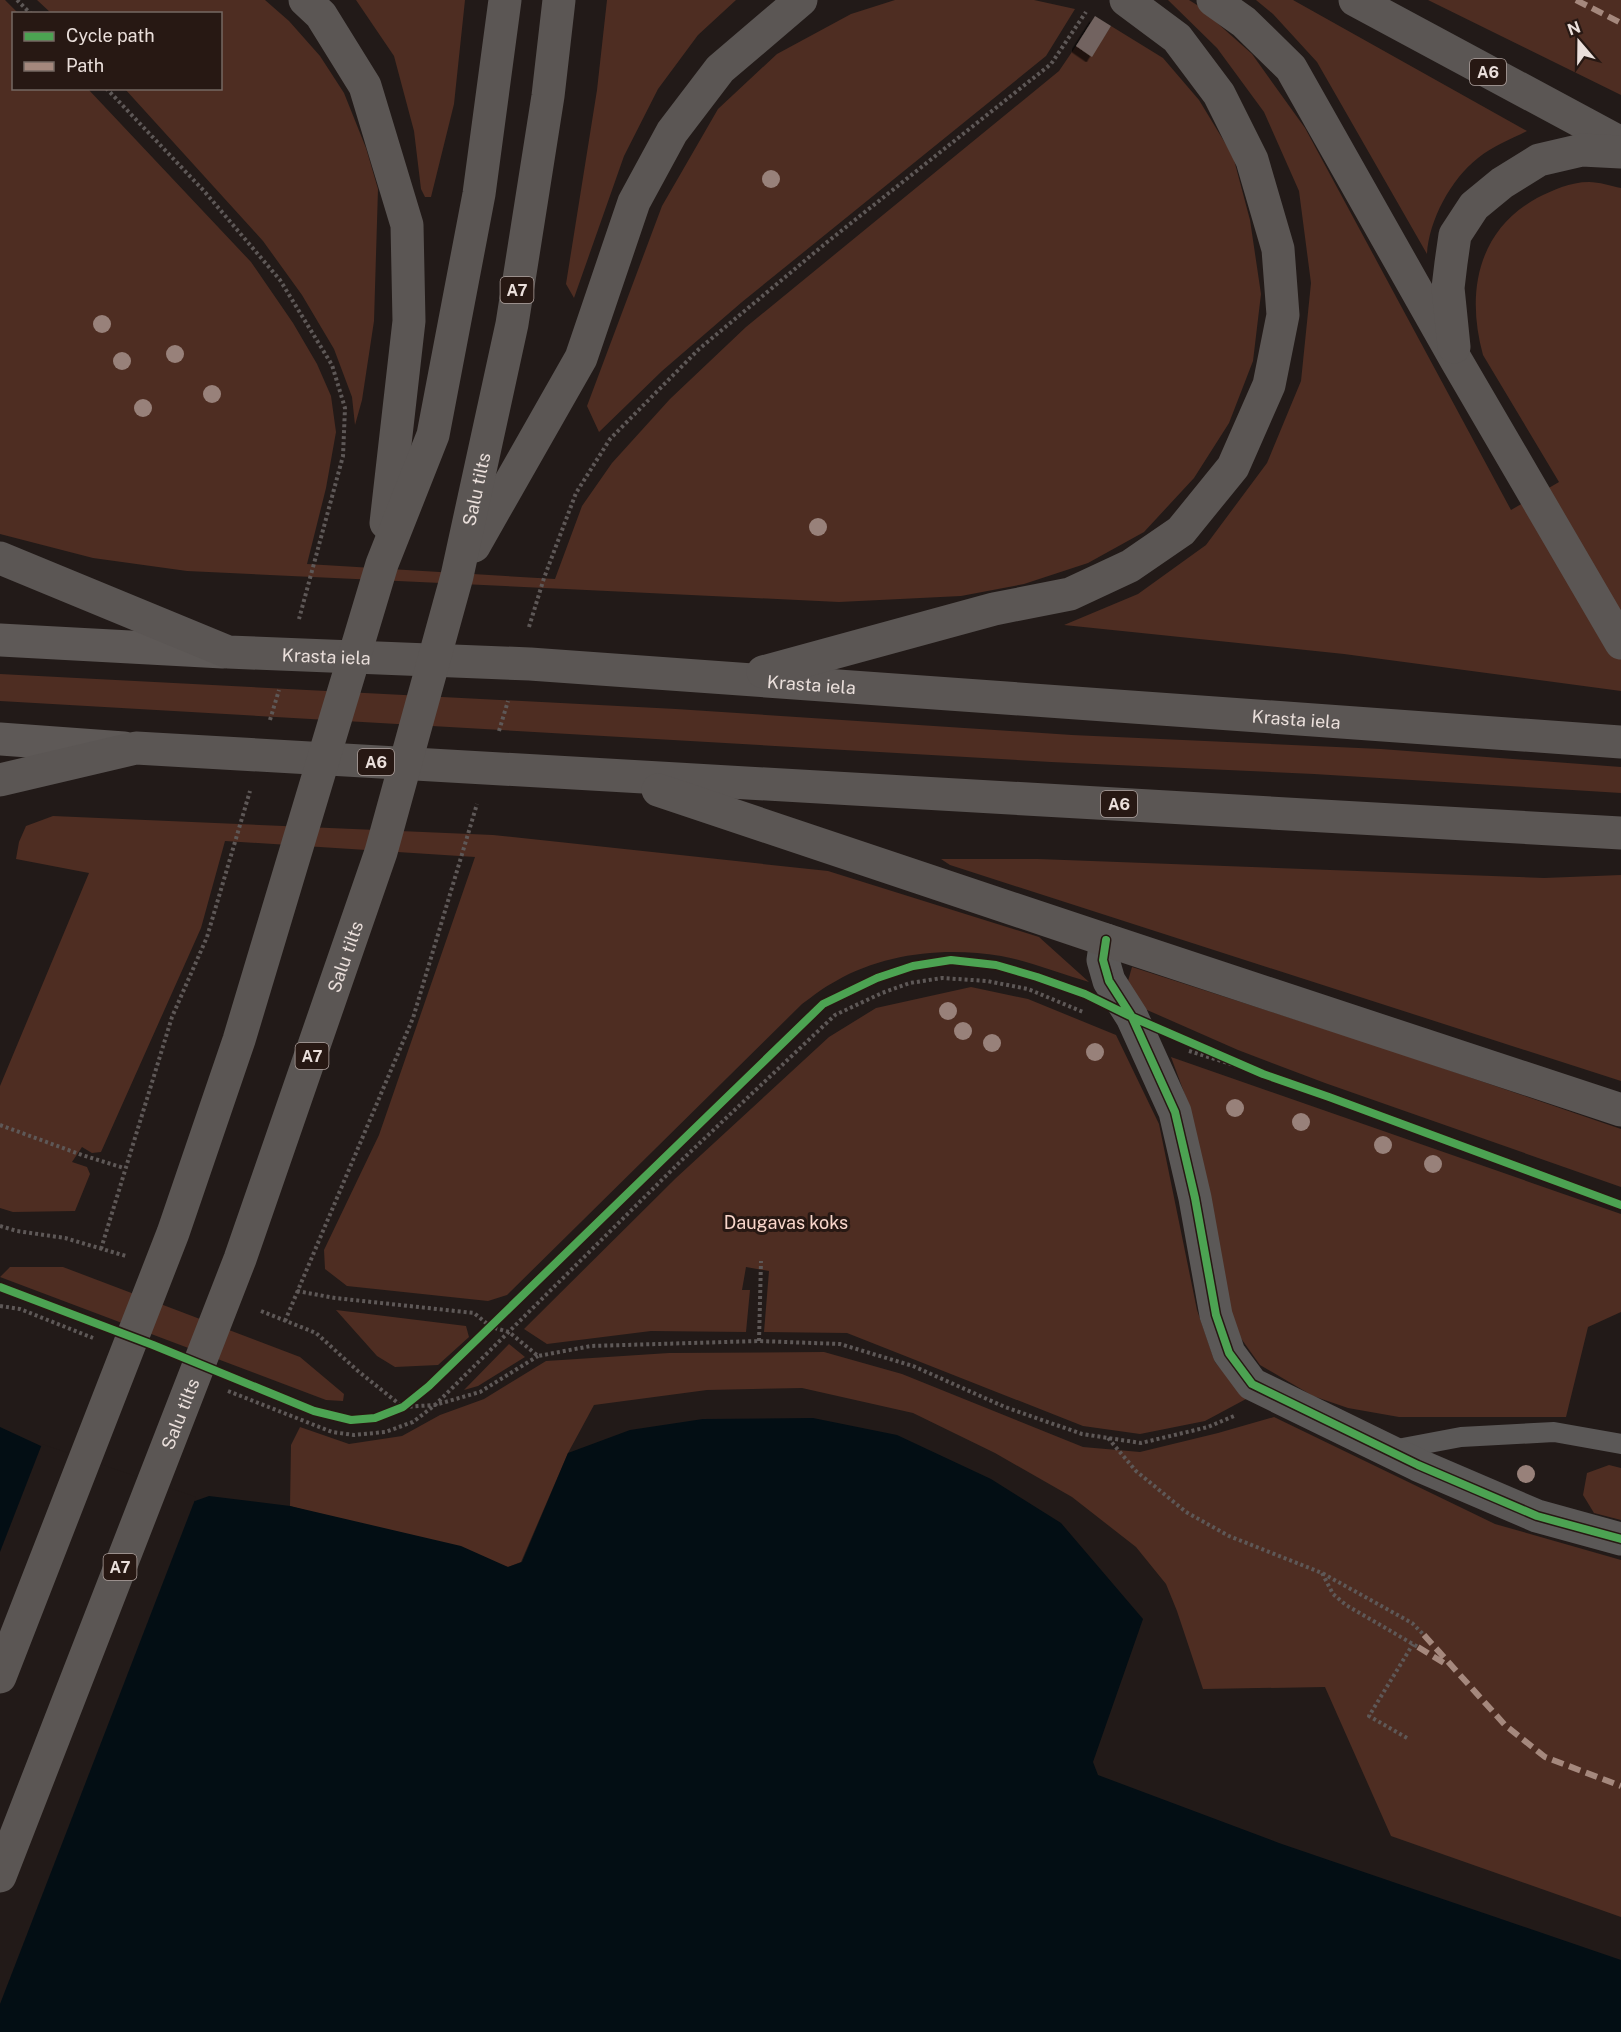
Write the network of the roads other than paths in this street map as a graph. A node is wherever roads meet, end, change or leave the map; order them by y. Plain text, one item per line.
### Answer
1 (305, 0) edge
2 (505, 0) edge
3 (559, 0) edge
4 (801, 0) edge
5 (1126, 0) edge
6 (1213, 0) edge
7 (1355, 0) edge
8 (1621, 144) edge
9 (1621, 152) edge
10 (1455, 360) junction
11 (0, 558) edge
12 (382, 564) junction
13 (457, 576) junction
14 (0, 640) edge
15 (1621, 644) edge
16 (228, 652) junction
17 (738, 678) junction
18 (0, 739) edge
19 (1621, 742) edge
20 (136, 748) junction
21 (616, 776) junction
22 (0, 780) edge
23 (1621, 833) edge
24 (1106, 940) junction
25 (1621, 1110) edge
26 (1621, 1444) edge
27 (1390, 1451) junction
28 (1621, 1539) edge
29 (0, 1677) edge
30 (0, 1876) edge

1 - 12 highway
2 - 12 highway
3 - 13 highway, Salu tilts / A7
4 - 13 highway
5 - 17 highway
6 - 10 highway
7 - 8 highway, A6
9 - 10 highway
10 - 15 highway
11 - 16 highway
12 - 29 highway
13 - 30 highway, Salu tilts / A7
14 - 16 main road, Krasta iela
16 - 17 highway, Krasta iela
17 - 19 highway, Krasta iela
18 - 20 main road
20 - 21 highway, A6
20 - 22 highway, A6
21 - 23 highway, A6
21 - 24 highway
24 - 25 highway
24 - 27 street
26 - 27 lane
27 - 28 street

